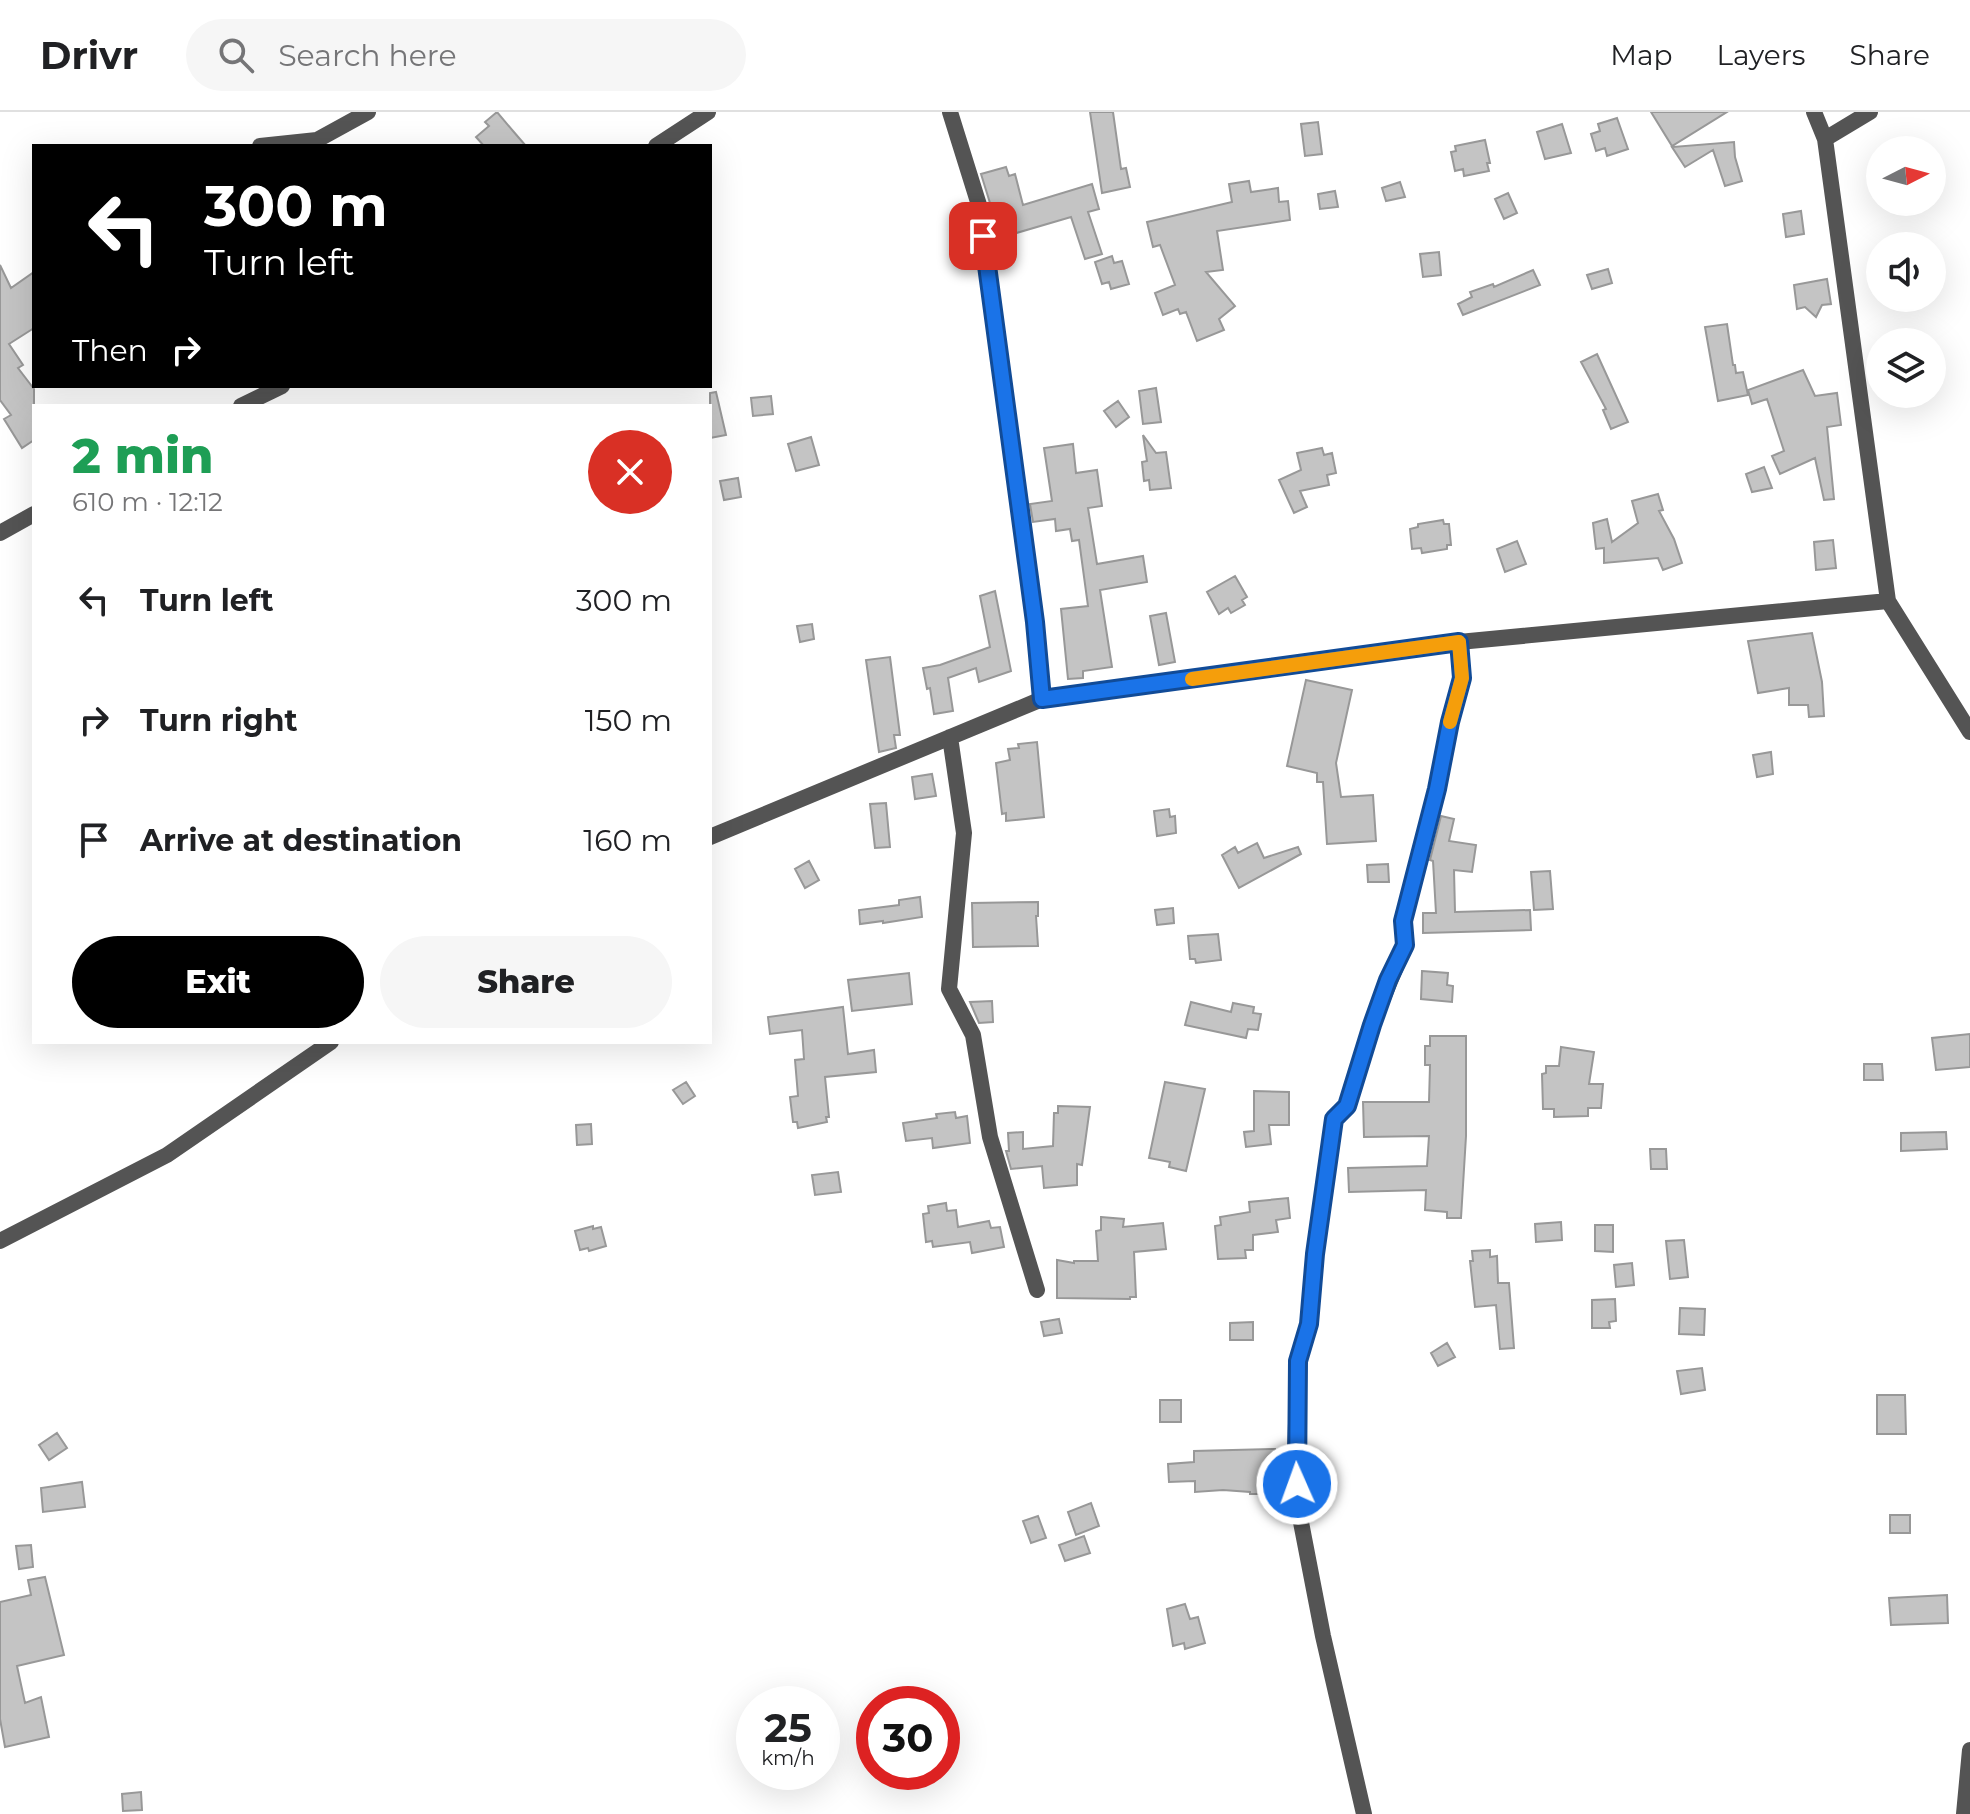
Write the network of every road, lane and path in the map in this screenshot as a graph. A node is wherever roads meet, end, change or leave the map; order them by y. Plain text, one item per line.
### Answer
1 (368, 112) edge
2 (708, 112) edge
3 (950, 112) edge
4 (1814, 112) edge
5 (1870, 112) edge
6 (1825, 139) junction
7 (279, 144) edge
8 (659, 144) edge
9 (278, 388) edge
10 (245, 404) edge
11 (32, 515) edge
12 (0, 533) edge
13 (1888, 601) junction
14 (1459, 642) junction
15 (1042, 699) junction
16 (1970, 732) edge
17 (950, 737) junction
18 (712, 836) edge
19 (328, 1044) edge
20 (0, 1241) edge
21 (1037, 1290) dead end
22 (1970, 1750) edge
23 (1364, 1814) edge
24 (1964, 1814) edge

1 - 7 street
2 - 8 street
3 - 15 street
4 - 6 street
5 - 6 street
6 - 13 street
9 - 10 street
11 - 12 street
13 - 14 street
13 - 16 street
14 - 15 street
14 - 23 street
15 - 17 street
17 - 18 street
17 - 21 street
19 - 20 street
22 - 24 street

